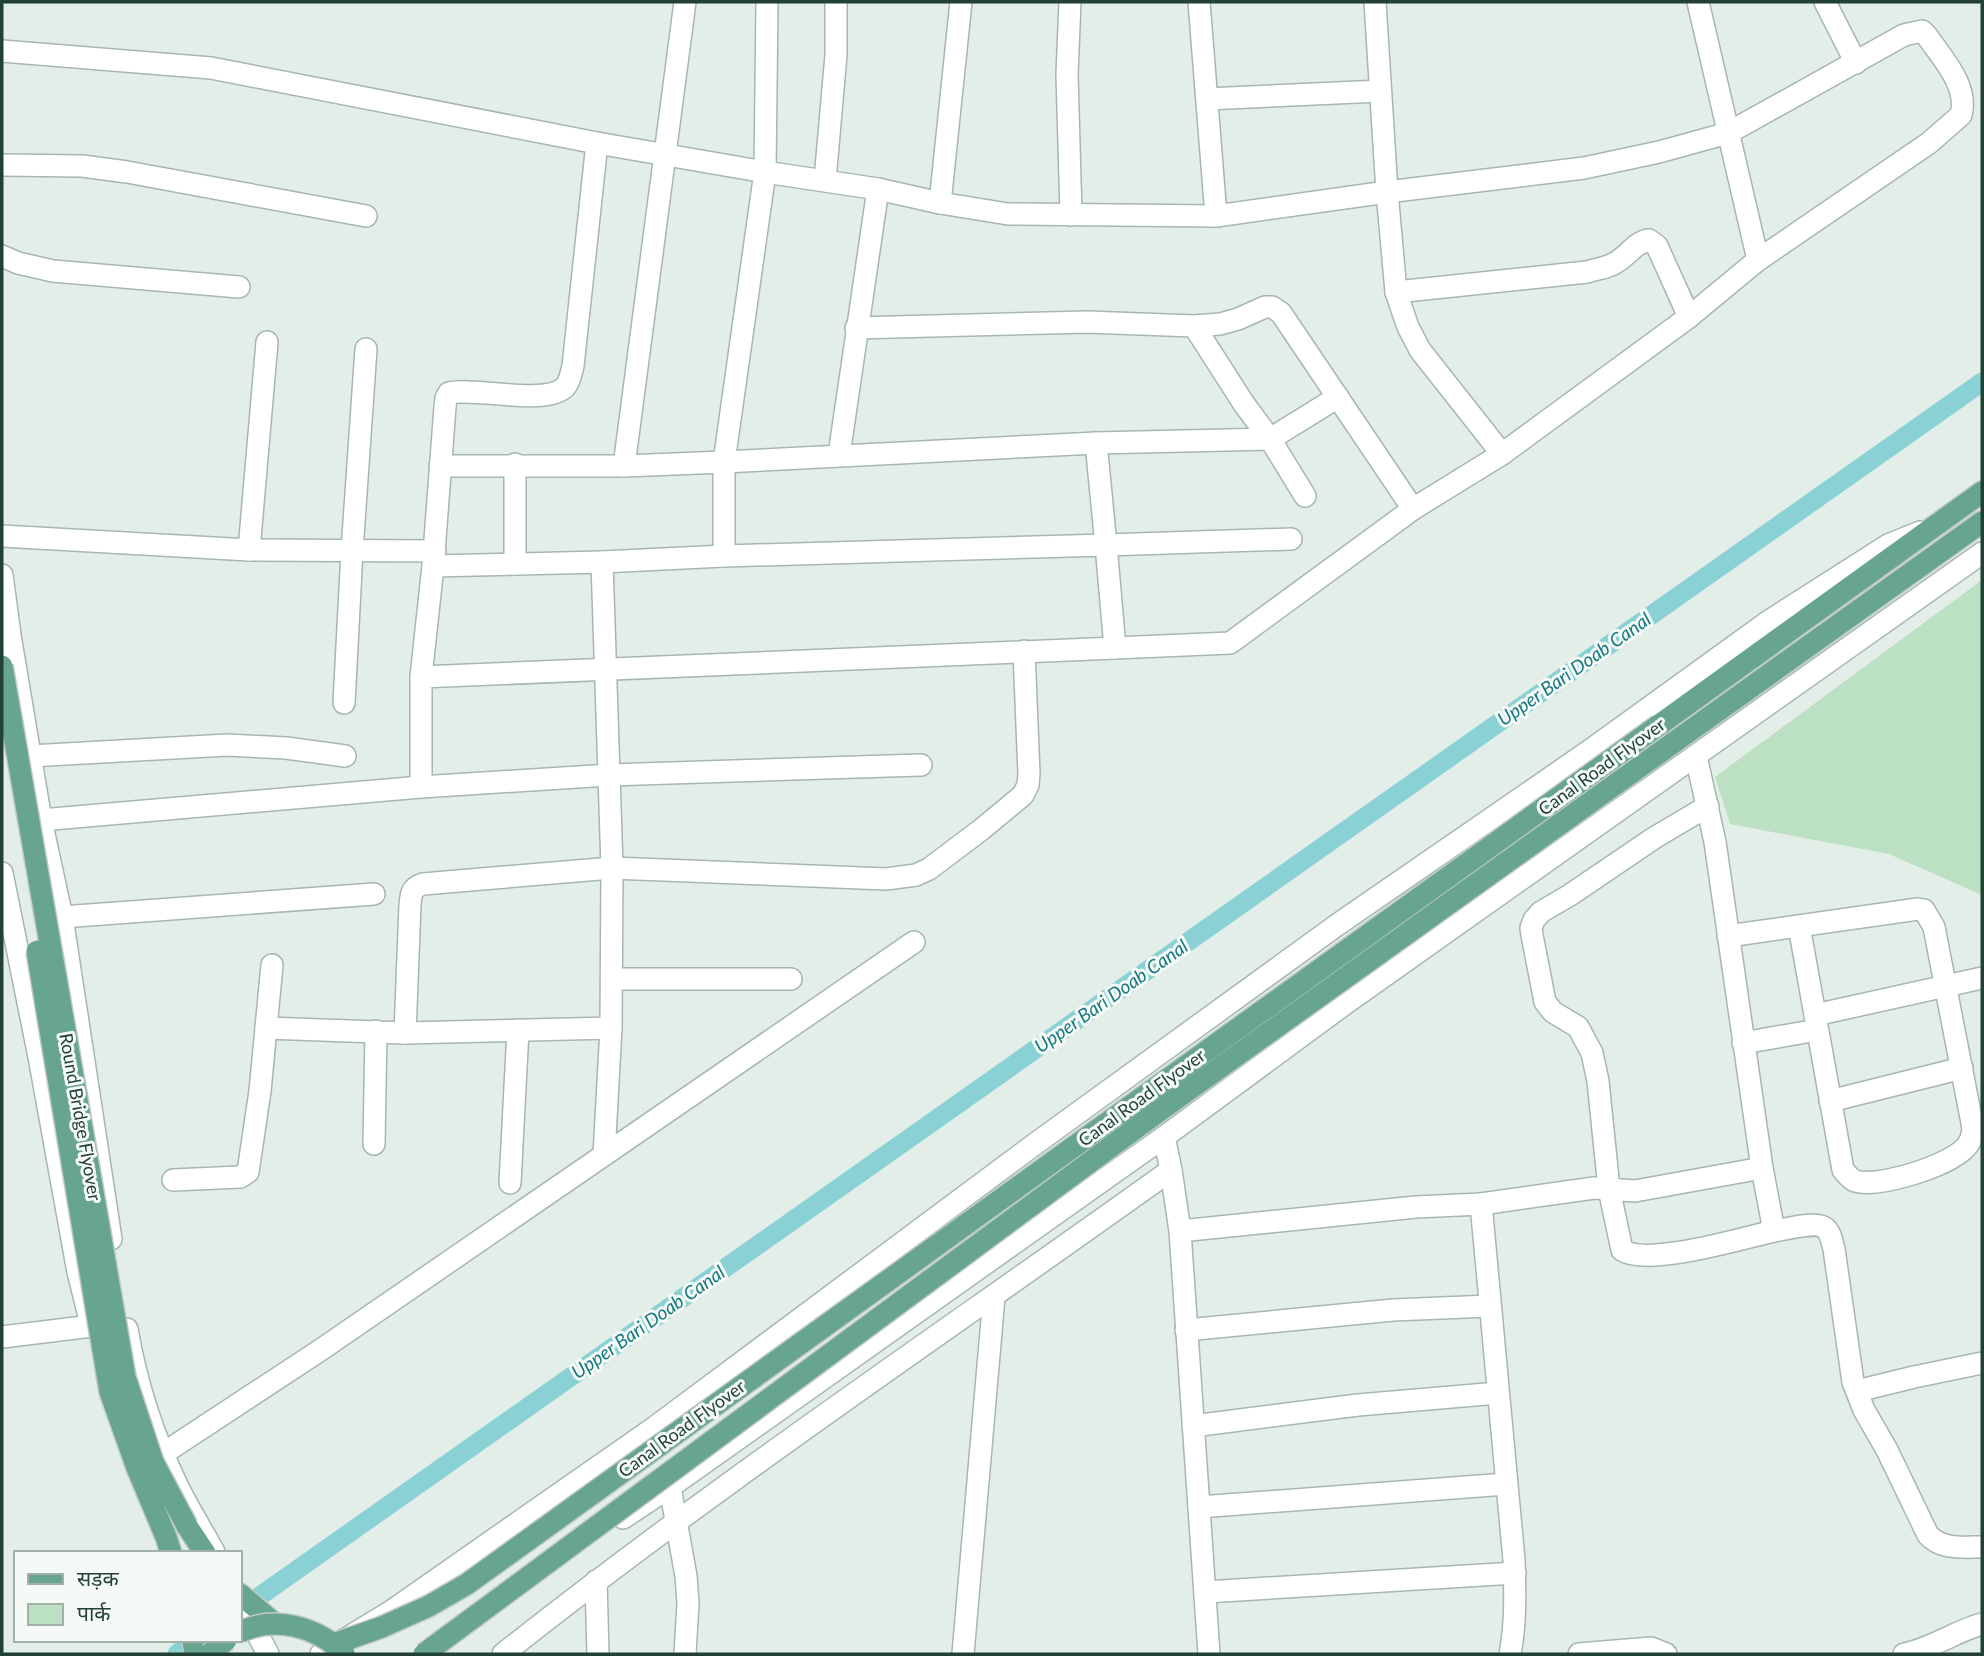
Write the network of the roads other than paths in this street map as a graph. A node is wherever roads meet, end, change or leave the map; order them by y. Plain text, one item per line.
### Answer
1 (685, 2) edge
2 (767, 2) edge
3 (836, 2) edge
4 (961, 2) edge
5 (1070, 2) edge
6 (1199, 2) edge
7 (1375, 2) edge
8 (1698, 2) edge
9 (1825, 2) edge
10 (2, 51) edge
11 (1856, 63) junction
12 (1380, 91) junction
13 (1207, 99) junction
14 (1728, 133) junction
15 (597, 143) junction
16 (664, 153) junction
17 (2, 165) edge
18 (765, 172) junction
19 (825, 180) junction
20 (878, 189) junction
21 (1387, 192) junction
22 (940, 203) junction
23 (1072, 215) junction
24 (366, 216) dead end
25 (1216, 216) junction
26 (2, 256) edge
27 (1758, 260) junction
28 (239, 286) dead end
29 (1396, 292) junction
30 (1689, 317) junction
31 (1194, 326) junction
32 (856, 328) junction
33 (267, 342) dead end
34 (366, 349) dead end
35 (1338, 397) junction
36 (1270, 439) junction
37 (1096, 443) junction
38 (1502, 454) junction
39 (839, 455) junction
40 (724, 462) junction
41 (514, 464) junction
42 (440, 466) junction
43 (624, 466) junction
44 (1982, 492) edge
45 (1305, 496) dead end
46 (1413, 509) junction
47 (1982, 522) edge
48 (1936, 526) junction
49 (2, 536) edge
50 (1291, 539) dead end
51 (1106, 545) junction
52 (1946, 548) junction
53 (249, 550) junction
54 (352, 551) junction
55 (1982, 553) edge
56 (724, 556) junction
57 (434, 559) junction
58 (602, 562) junction
59 (514, 564) junction
60 (2, 575) edge
61 (1909, 605) junction
62 (1115, 648) junction
63 (1024, 651) junction
64 (2, 666) edge
65 (606, 670) junction
66 (421, 677) junction
67 (344, 703) dead end
68 (2, 742) edge
69 (30, 756) junction
70 (345, 756) dead end
71 (1696, 756) junction
72 (921, 765) dead end
73 (609, 775) junction
74 (421, 787) junction
75 (1708, 806) junction
76 (41, 820) junction
77 (612, 868) junction
78 (2, 873) edge
79 (374, 894) dead end
80 (62, 917) junction
81 (1799, 926) junction
82 (1728, 936) junction
83 (914, 942) dead end
84 (272, 965) dead end
85 (1982, 978) edge
86 (612, 979) junction
87 (791, 979) dead end
88 (12, 982) edge
89 (1945, 988) junction
90 (1816, 1023) junction
91 (266, 1028) junction
92 (611, 1028) junction
93 (518, 1030) junction
94 (376, 1031) junction
95 (405, 1032) junction
96 (1743, 1043) junction
97 (1962, 1068) junction
98 (1830, 1101) junction
99 (1164, 1137) junction
100 (374, 1144) dead end
101 (604, 1155) junction
102 (1762, 1168) junction
103 (1171, 1170) junction
104 (173, 1181) dead end
105 (510, 1183) dead end
106 (1609, 1189) junction
107 (1481, 1204) junction
108 (1180, 1231) junction
109 (1774, 1231) junction
110 (994, 1297) junction
111 (1490, 1306) junction
112 (92, 1326) junction
113 (1186, 1331) junction
114 (2, 1337) edge
115 (1982, 1363) edge
116 (1857, 1391) junction
117 (1498, 1392) junction
118 (1193, 1426) junction
119 (164, 1453) junction
120 (1506, 1484) junction
121 (177, 1486) junction
122 (670, 1487) junction
123 (146, 1501) junction
124 (1199, 1507) junction
125 (677, 1520) junction
126 (1982, 1547) edge
127 (169, 1548) edge
128 (204, 1551) edge
129 (213, 1551) edge
130 (1515, 1573) junction
131 (596, 1581) junction
132 (1205, 1592) junction
133 (242, 1596) edge
134 (242, 1605) edge
135 (275, 1624) junction
136 (1982, 1624) edge
137 (242, 1631) edge
138 (222, 1642) edge
139 (1937, 1649) edge
140 (333, 1651) edge
141 (209, 1654) edge
142 (268, 1654) edge
143 (417, 1654) edge
144 (424, 1654) edge
145 (503, 1654) edge
146 (597, 1654) edge
147 (685, 1654) edge
148 (963, 1654) edge
149 (1209, 1654) edge
150 (1510, 1654) edge
151 (1579, 1654) edge
152 (1666, 1654) edge
153 (1904, 1654) edge

1 - 16 street
2 - 18 street
3 - 19 street
4 - 22 street
5 - 23 street
6 - 13 street
7 - 12 street
8 - 14 street
9 - 11 street
10 - 15 street
11 - 14 street
11 - 27 street
12 - 13 street
12 - 21 street
13 - 25 street
14 - 21 street
14 - 27 street
15 - 16 street
15 - 42 street
16 - 18 street
16 - 43 street
17 - 24 street
18 - 19 street
18 - 40 street
19 - 20 street
20 - 22 street
20 - 32 street
21 - 25 street
21 - 29 street
22 - 23 street
23 - 25 street
26 - 28 street
27 - 30 street
29 - 30 street
29 - 38 street
30 - 38 street
31 - 32 street
31 - 35 street
31 - 36 street
32 - 39 street
33 - 53 street
34 - 54 street
35 - 36 street
35 - 46 street
36 - 37 street
36 - 45 street
37 - 39 street
37 - 51 street
38 - 46 street
39 - 40 street
40 - 43 street
40 - 56 street
41 - 42 street
41 - 43 street
41 - 59 street
42 - 57 street
44 - 48 main road, Canal Road Flyover
46 - 62 street
47 - 52 main road, Canal Road Flyover
48 - 140 street
48 - 140 main road, Canal Road Flyover, bridge
49 - 53 street
50 - 51 street
51 - 56 street
51 - 62 street
52 - 61 street
52 - 144 main road, Canal Road Flyover, bridge
53 - 54 street
54 - 57 street
54 - 67 street
55 - 61 street
56 - 58 street
57 - 59 street
57 - 66 street
58 - 59 street
58 - 65 street
60 - 69 street
61 - 71 street
62 - 63 street
63 - 65 street
63 - 77 street
64 - 128 main road, Round Bridge Flyover, bridge
65 - 66 street
65 - 73 street
66 - 74 street
68 - 127 main road, Round Bridge Flyover, bridge
69 - 70 street
69 - 76 street
71 - 75 street
71 - 99 street
72 - 73 street
73 - 74 street
73 - 77 street
74 - 76 street
75 - 82 street
75 - 106 street
76 - 80 street
77 - 86 street
77 - 95 street
78 - 88 street
79 - 80 street
80 - 119 street
81 - 82 street
81 - 89 street
81 - 90 street
82 - 96 street
83 - 101 street
84 - 91 street
85 - 89 street
86 - 87 street
86 - 92 street
88 - 112 street
89 - 90 street
89 - 97 street
90 - 96 street
90 - 98 street
91 - 94 street
91 - 104 street
92 - 93 street
92 - 101 street
93 - 95 street
93 - 105 street
94 - 95 street
94 - 100 street
96 - 102 street
97 - 98 street
97 - 98 street
99 - 103 street
99 - 122 street
101 - 119 street
102 - 106 street
102 - 109 street
103 - 108 street
103 - 110 street
106 - 107 street
106 - 109 street
107 - 108 street
107 - 111 street
108 - 113 street
109 - 116 street
110 - 125 street
110 - 148 street
111 - 113 street
111 - 117 street
112 - 114 street
112 - 123 street
113 - 118 street
115 - 116 street
116 - 126 street
117 - 118 street
117 - 120 street
118 - 124 street
119 - 121 street
120 - 124 street
120 - 130 street
121 - 123 street
121 - 129 street
122 - 125 street
122 - 143 street
123 - 127 street
124 - 132 street
125 - 131 street
125 - 147 street
130 - 132 street
130 - 150 street
131 - 145 street
131 - 146 street
132 - 149 street
133 - 135 main road
134 - 142 street
135 - 137 main road, bridge
135 - 140 main road, bridge
136 - 139 street
138 - 141 main road, bridge
139 - 153 street
151 - 152 street

